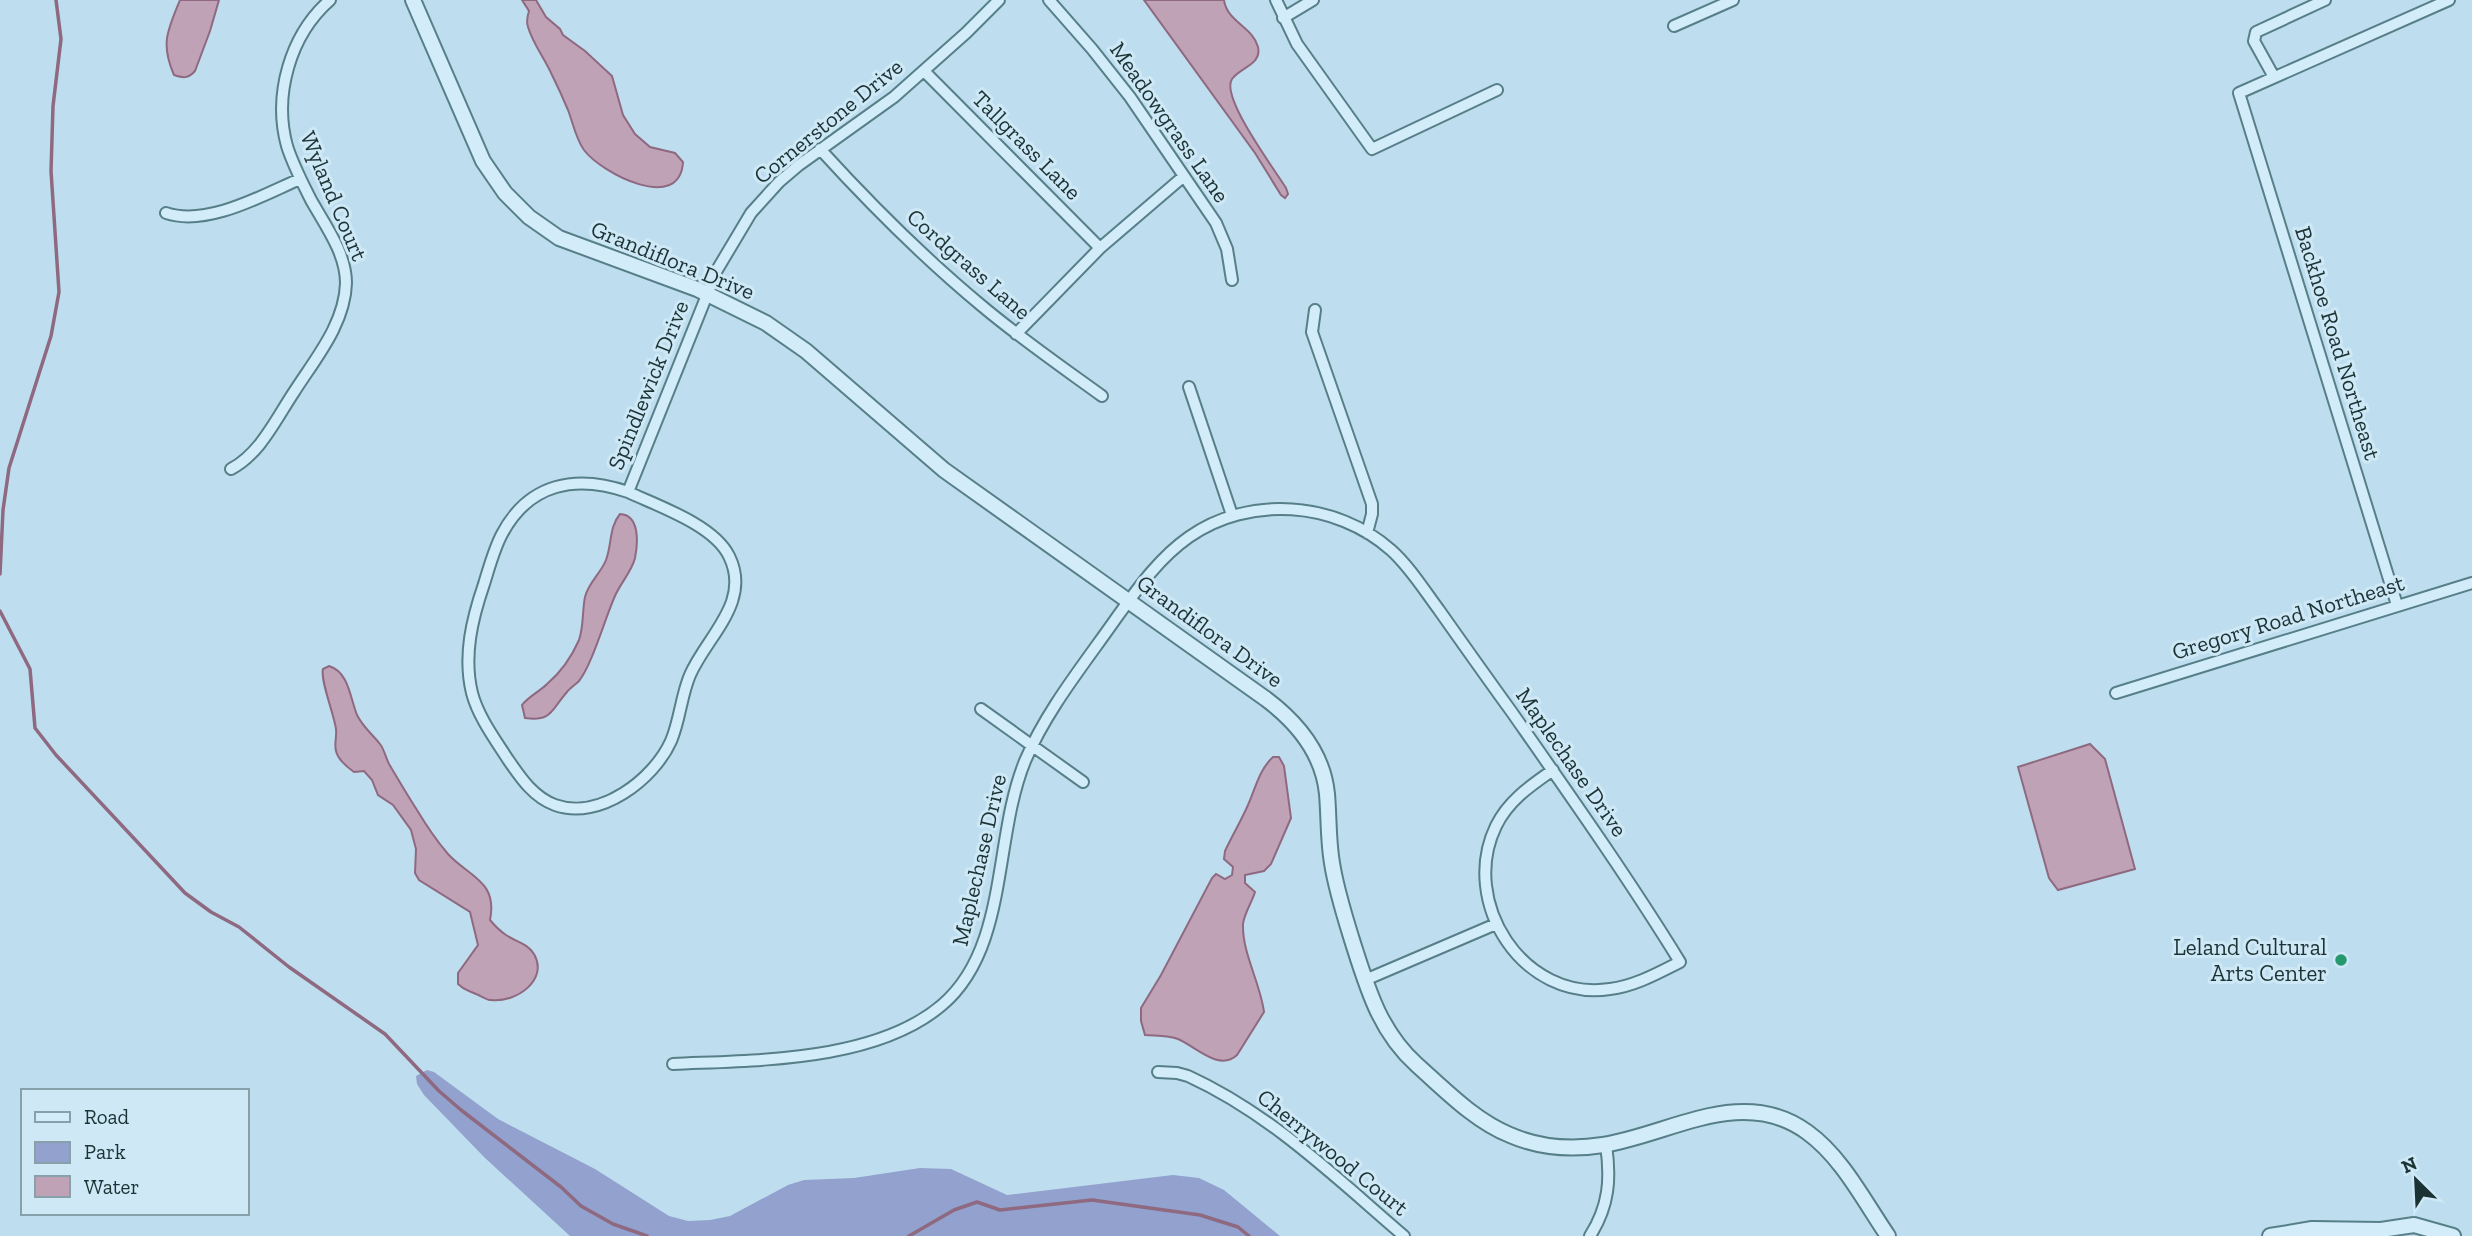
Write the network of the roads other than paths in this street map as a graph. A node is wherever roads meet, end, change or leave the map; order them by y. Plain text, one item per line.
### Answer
1 (330, 0) edge
2 (413, 0) edge
3 (999, 0) edge
4 (1049, 0) edge
5 (1276, 0) edge
6 (1313, 0) edge
7 (1733, 0) edge
8 (2326, 0) edge
9 (2449, 0) edge
10 (1283, 18) junction
11 (1674, 26) dead end
12 (924, 71) junction
13 (2274, 77) junction
14 (1497, 90) dead end
15 (820, 149) junction
16 (1184, 176) junction
17 (300, 178) junction
18 (166, 214) dead end
19 (1100, 248) junction
20 (1232, 280) dead end
21 (707, 294) junction
22 (1315, 310) dead end
23 (1017, 334) junction
24 (1189, 387) dead end
25 (1102, 396) dead end
26 (230, 469) dead end
27 (628, 492) junction
28 (1232, 515) junction
29 (1367, 533) junction
30 (2472, 583) edge
31 (1129, 601) junction
32 (2397, 605) junction
33 (2116, 693) dead end
34 (981, 709) dead end
35 (1032, 745) junction
36 (1553, 770) junction
37 (1083, 782) dead end
38 (1496, 924) junction
39 (1365, 980) junction
40 (673, 1064) dead end
41 (1158, 1072) dead end
42 (1606, 1145) junction
43 (2386, 1233) edge
44 (1404, 1236) edge
45 (1590, 1236) edge
46 (1888, 1236) edge
47 (2270, 1236) edge
48 (2454, 1236) edge

1 - 17 street, Wyland Court
2 - 21 street, Grandiflora Drive
3 - 12 street, Cornerstone Drive
4 - 16 street, Meadowgrass Lane
5 - 10 street
6 - 10 street
7 - 11 street
8 - 13 street
9 - 13 street
10 - 14 street
12 - 15 street, Cornerstone Drive
12 - 19 street, Tallgrass Lane
13 - 32 street, Backhoe Road Northeast
15 - 21 street, Cornerstone Drive
15 - 23 street, Cordgrass Lane
16 - 19 street
16 - 20 street, Meadowgrass Lane
17 - 18 street
17 - 26 street, Wyland Court
19 - 23 street
21 - 27 street, Spindlewick Drive
21 - 31 street, Grandiflora Drive
22 - 29 street
23 - 25 street, Cordgrass Lane
24 - 28 street
27 - 27 street, Spindlewick Drive
28 - 29 street, Maplechase Drive
28 - 31 street, Maplechase Drive
29 - 36 street, Maplechase Drive
30 - 32 street, Gregory Road Northeast
31 - 35 street, Maplechase Drive
31 - 39 street, Grandiflora Drive
32 - 33 street, Gregory Road Northeast
34 - 35 street
35 - 37 street
35 - 40 street, Maplechase Drive
36 - 38 street
36 - 38 street, Maplechase Drive
38 - 39 street
39 - 42 street, Grandiflora Drive
41 - 44 street, Cherrywood Court
42 - 45 street
42 - 46 street, Grandiflora Drive
43 - 47 street
43 - 48 street

